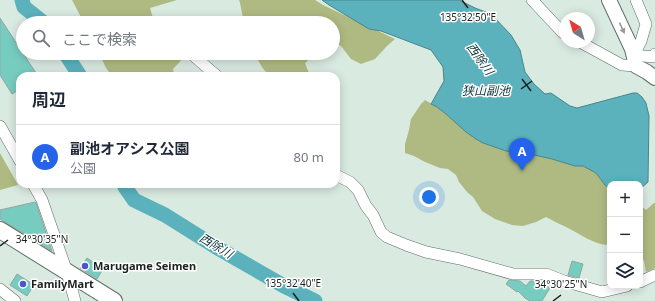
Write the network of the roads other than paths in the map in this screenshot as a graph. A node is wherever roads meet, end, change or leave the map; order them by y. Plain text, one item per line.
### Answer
1 (532, 0) edge
2 (609, 0) edge
3 (636, 0) edge
4 (559, 29) edge
5 (591, 48) edge
6 (655, 54) edge
7 (198, 60) edge
8 (635, 61) junction
9 (212, 72) edge
10 (655, 78) edge
11 (0, 126) edge
12 (16, 154) edge
13 (340, 177) edge
14 (35, 188) edge
15 (0, 230) edge
16 (67, 272) junction
17 (655, 275) edge
18 (643, 281) edge
19 (0, 289) edge
20 (614, 289) edge
21 (15, 301) edge
22 (74, 301) edge
23 (114, 301) edge

1 - 4 street
2 -> 8 main road
3 - 8 street
5 - 8 street
6 - 8 street
7 - 9 street
8 - 10 main road
11 - 12 street
13 - 20 street
14 - 16 street
15 - 16 highway
16 - 22 street
16 - 23 highway
17 - 18 street
19 - 21 street

